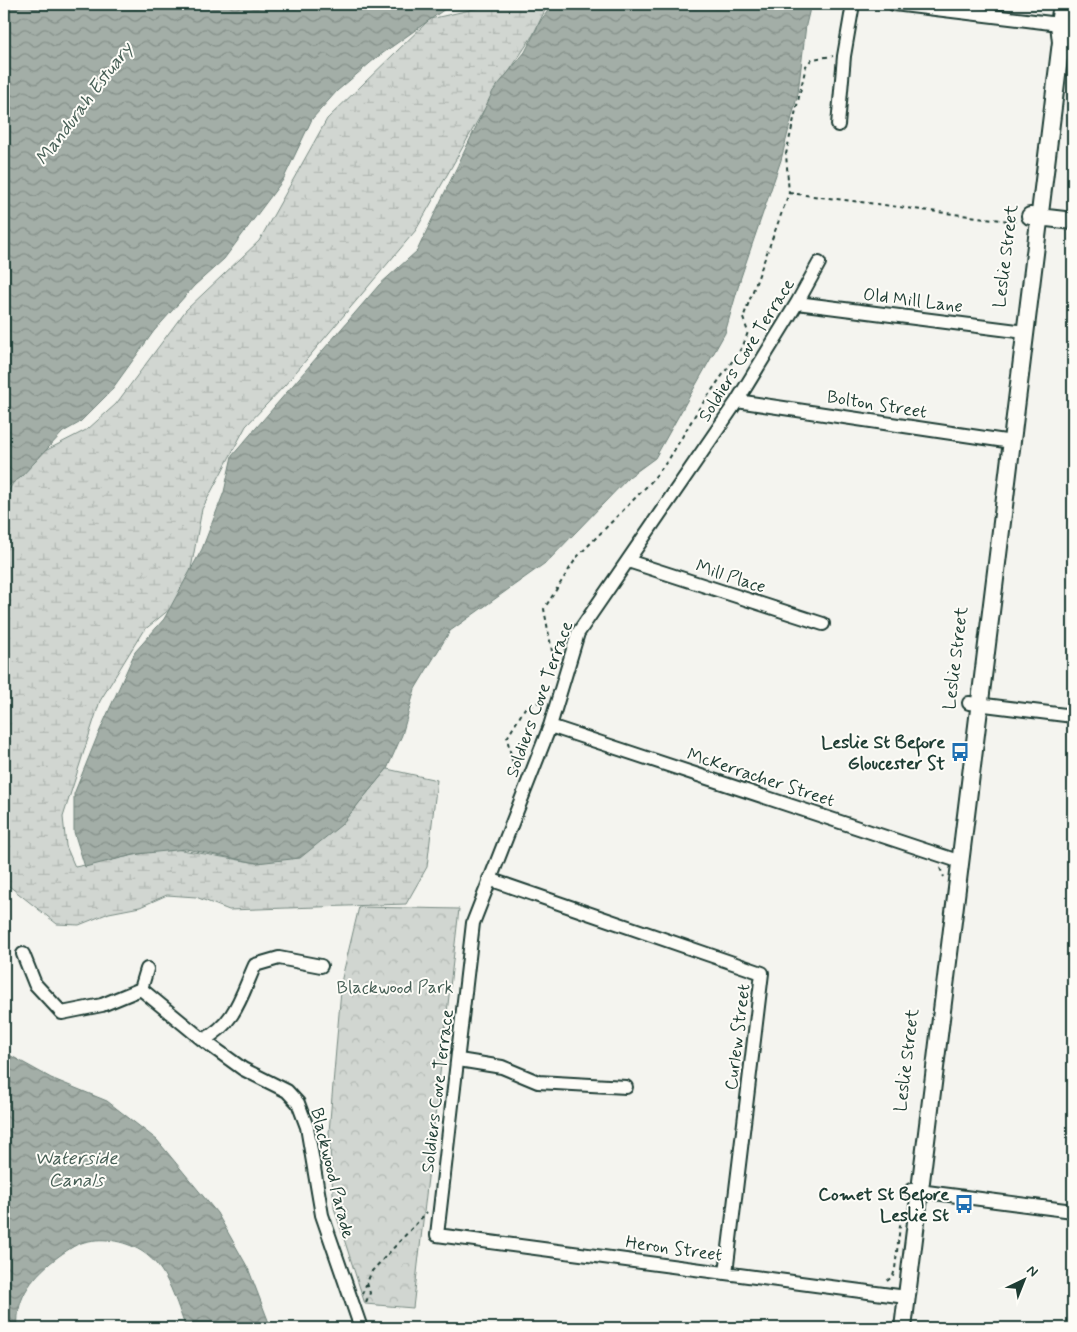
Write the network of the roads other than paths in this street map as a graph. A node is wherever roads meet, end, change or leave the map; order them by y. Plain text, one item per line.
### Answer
1 (853, 4) edge
2 (894, 4) edge
3 (1062, 4) edge
4 (1059, 24) junction
5 (838, 125) dead end
6 (1030, 219) junction
7 (1073, 221) edge
8 (819, 263) dead end
9 (797, 303) junction
10 (1020, 331) junction
11 (737, 401) junction
12 (1007, 441) junction
13 (628, 561) junction
14 (823, 624) dead end
15 (975, 704) junction
16 (1073, 716) edge
17 (550, 726) junction
18 (950, 863) junction
19 (489, 879) junction
20 (23, 954) dead end
21 (321, 966) dead end
22 (147, 969) dead end
23 (141, 988) junction
24 (203, 1040) junction
25 (459, 1060) junction
26 (626, 1087) dead end
27 (915, 1191) junction
28 (1073, 1211) edge
29 (437, 1234) joint
30 (726, 1273) junction
31 (902, 1296) junction
32 (361, 1328) edge
33 (894, 1328) edge
34 (903, 1328) edge

1 - 5 street
2 - 4 street
3 - 4 street, Leslie Street
4 - 6 street, Leslie Street
6 - 7 street
6 - 10 street, Leslie Street
8 - 9 street, Soldiers Cove Terrace
9 - 10 street, Old Mill Lane
9 - 11 street, Soldiers Cove Terrace
10 - 12 street, Leslie Street
11 - 12 street, Bolton Street
11 - 13 street, Soldiers Cove Terrace
12 - 15 street, Leslie Street
13 - 14 street, Mill Place
13 - 17 street, Soldiers Cove Terrace
15 - 16 street
15 - 18 street, Leslie Street
17 - 18 street, McKerracher Street
17 - 19 street, Soldiers Cove Terrace
18 - 27 street, Leslie Street
19 - 25 street, Soldiers Cove Terrace
19 - 30 street, Curlew Street
20 - 23 street
21 - 24 street
22 - 23 street
23 - 24 street, Blackwood Parade
24 - 32 street, Blackwood Parade
25 - 26 street
25 - 29 street, Soldiers Cove Terrace
27 - 28 street
27 - 31 street, Leslie Street
29 - 30 street, Heron Street
30 - 31 street, Heron Street
31 - 33 street, Leslie Street
31 - 34 street, Leslie Street

